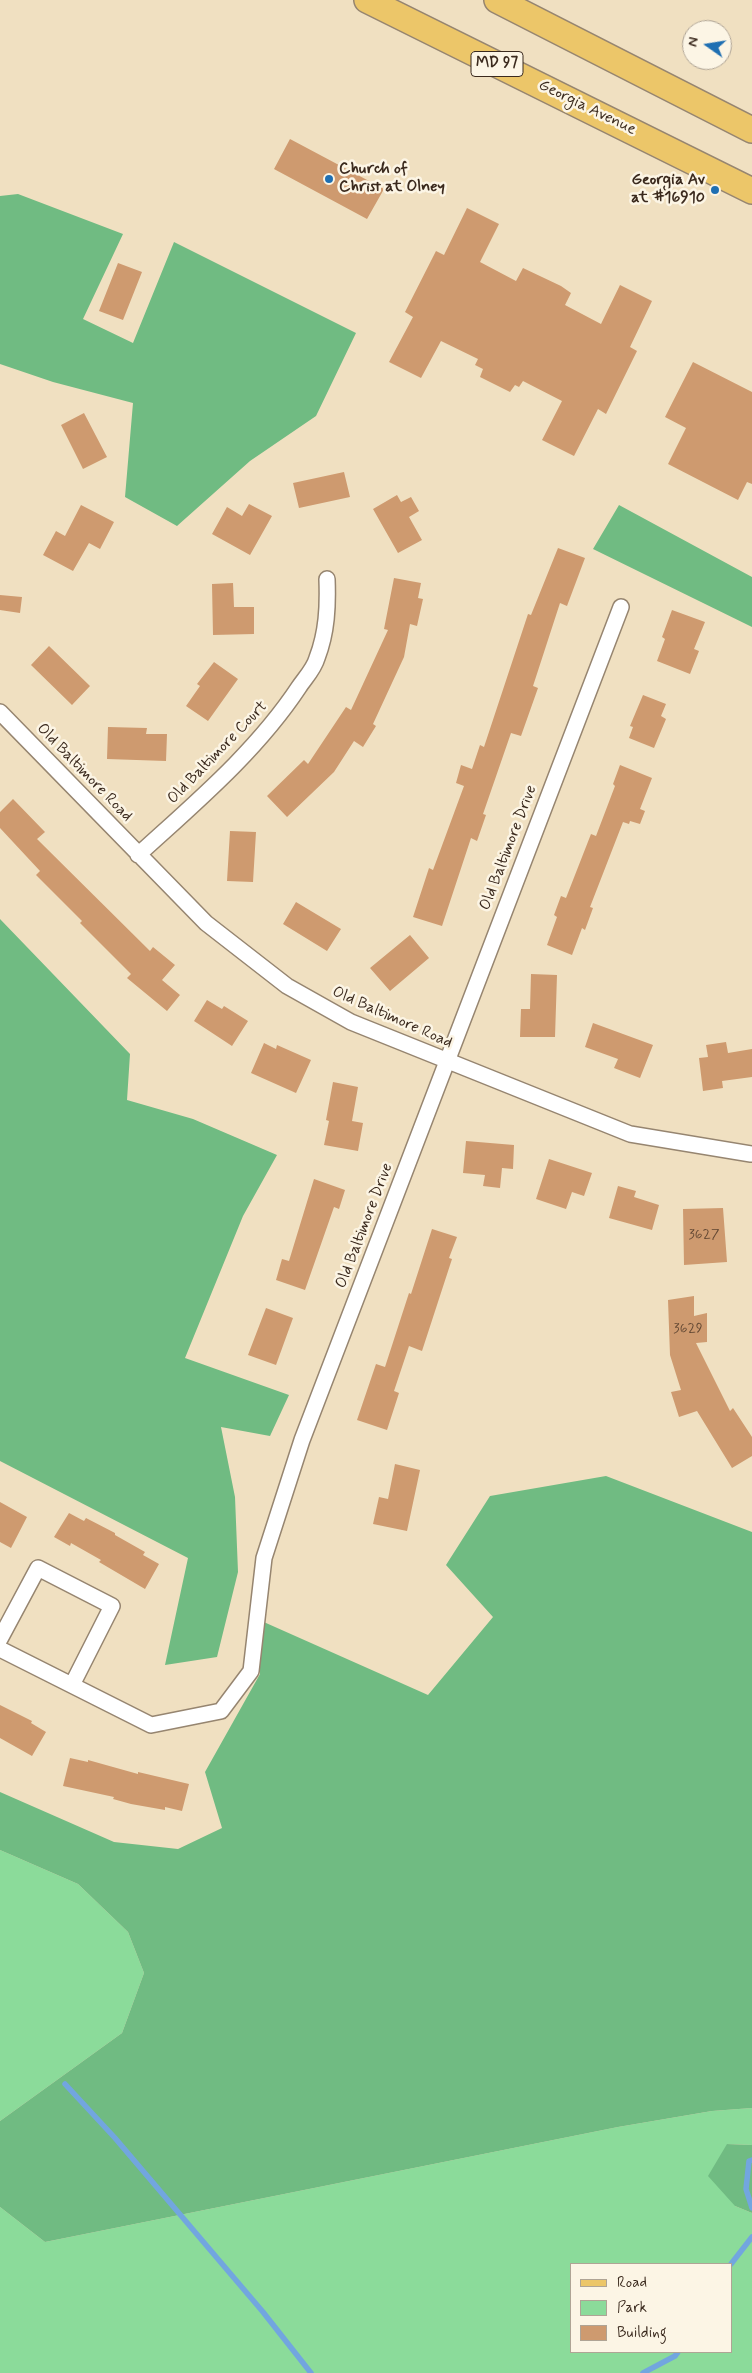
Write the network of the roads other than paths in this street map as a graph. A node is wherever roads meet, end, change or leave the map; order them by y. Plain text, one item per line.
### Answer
1 (367, 0) edge
2 (497, 0) edge
3 (752, 130) edge
4 (752, 191) edge
5 (327, 579) dead end
6 (621, 607) dead end
7 (0, 712) edge
8 (138, 855) junction
9 (446, 1061) junction
10 (752, 1158) edge
11 (0, 1639) edge
12 (0, 1648) edge
13 (72, 1685) junction

1 - 4 main road, Georgia Avenue / MD 97
2 - 3 main road
5 - 8 street, Old Baltimore Court
6 - 9 street, Old Baltimore Drive
7 - 8 street, Old Baltimore Road
8 - 9 street, Old Baltimore Road
9 - 10 street, Old Baltimore Road
9 - 13 street, Old Baltimore Drive
11 - 13 street
12 - 13 street, Old Baltimore Drive

